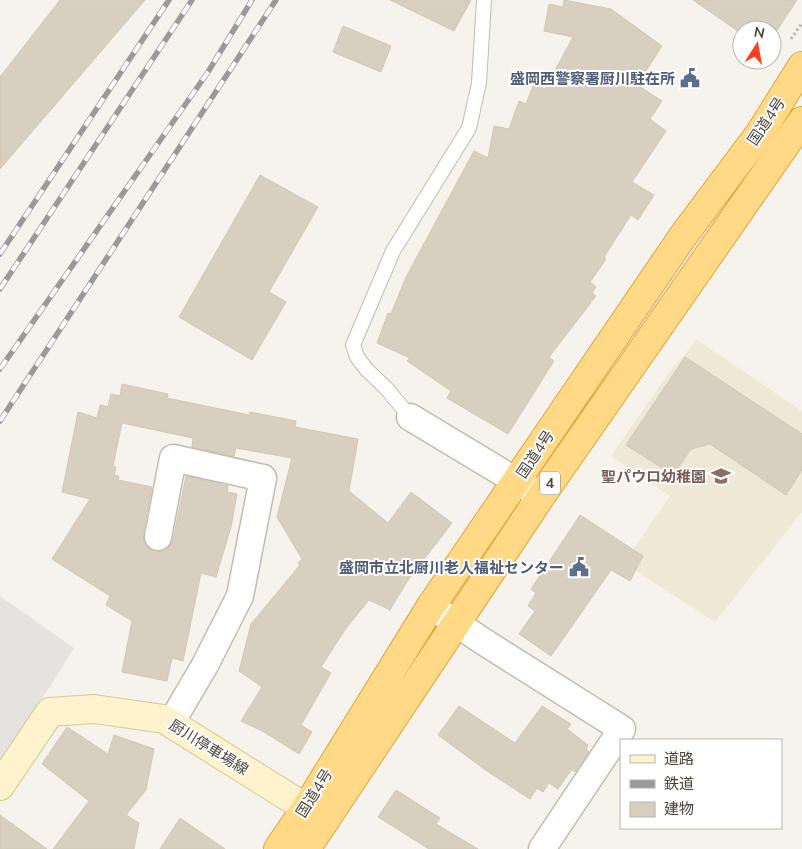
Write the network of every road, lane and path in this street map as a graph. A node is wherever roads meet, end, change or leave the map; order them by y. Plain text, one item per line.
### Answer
1 (484, 0) edge
2 (802, 66) edge
3 (802, 121) edge
4 (410, 417) joint
5 (516, 481) junction
6 (541, 496) junction
7 (158, 537) dead end
8 (431, 606) junction
9 (456, 624) junction
10 (171, 724) junction
11 (0, 786) edge
12 (316, 813) junction
13 (278, 849) edge
14 (306, 849) edge
15 (542, 849) edge

1 - 4 lane
2 - 5 highway, 国道4号 / 4
3 - 6 highway, 国道4号 / 4
4 - 5 street
5 - 6 street
5 - 8 highway, 国道4号 / 4
6 - 9 highway, 国道4号 / 4
7 - 10 street
8 - 9 street
8 - 12 highway, 国道4号 / 4
9 - 12 highway, 国道4号 / 4
9 - 15 street
10 - 11 main road, 厨川停車場線
10 - 12 main road, 厨川停車場線
12 - 13 highway, 国道4号 / 4
12 - 14 highway, 国道4号 / 4

